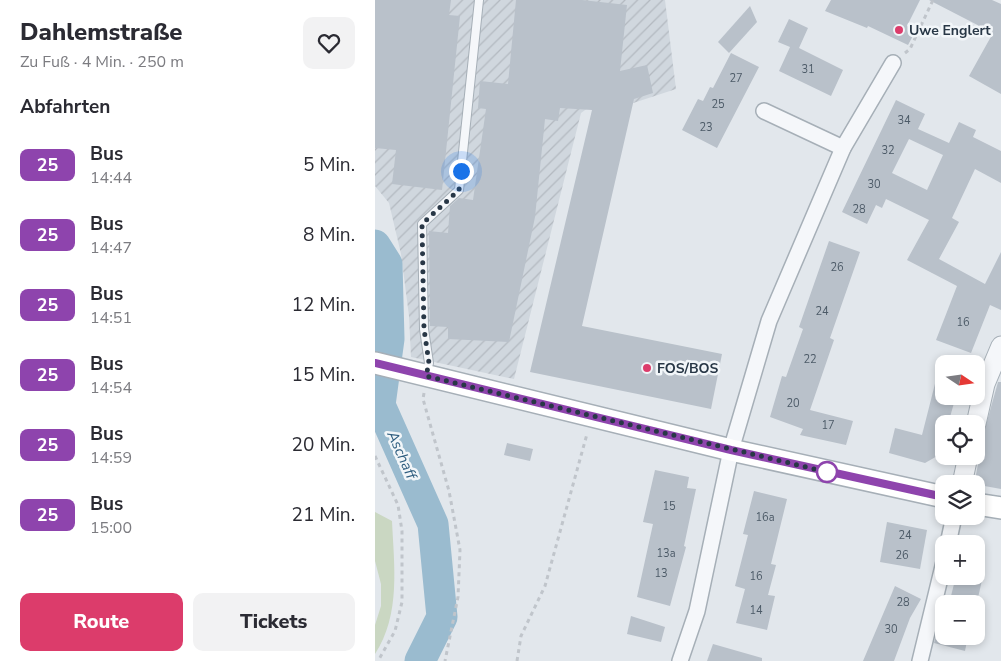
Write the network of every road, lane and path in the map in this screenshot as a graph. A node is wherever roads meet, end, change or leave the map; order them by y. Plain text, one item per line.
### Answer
1 (479, 0) edge
2 (933, 0) edge
3 (893, 63) joint
4 (764, 111) dead end
5 (843, 148) junction
6 (1001, 346) edge
7 (375, 363) edge
8 (417, 374) junction
9 (978, 415) edge
10 (592, 417) junction
11 (731, 450) junction
12 (375, 456) edge
13 (935, 496) edge
14 (985, 505) edge
15 (1001, 508) edge
16 (938, 585) edge
17 (518, 660) edge
18 (379, 661) edge
19 (445, 661) edge
20 (680, 661) edge
21 (920, 661) edge

1 - 8 lane
2 - 3 path
3 - 5 street
4 - 5 street
5 - 11 street
6 - 9 street
7 - 8 main road
8 - 10 main road
8 - 19 path
10 - 11 main road
10 - 17 path
11 - 13 main road
11 - 20 street
12 - 18 path
14 - 15 main road
16 - 21 street

